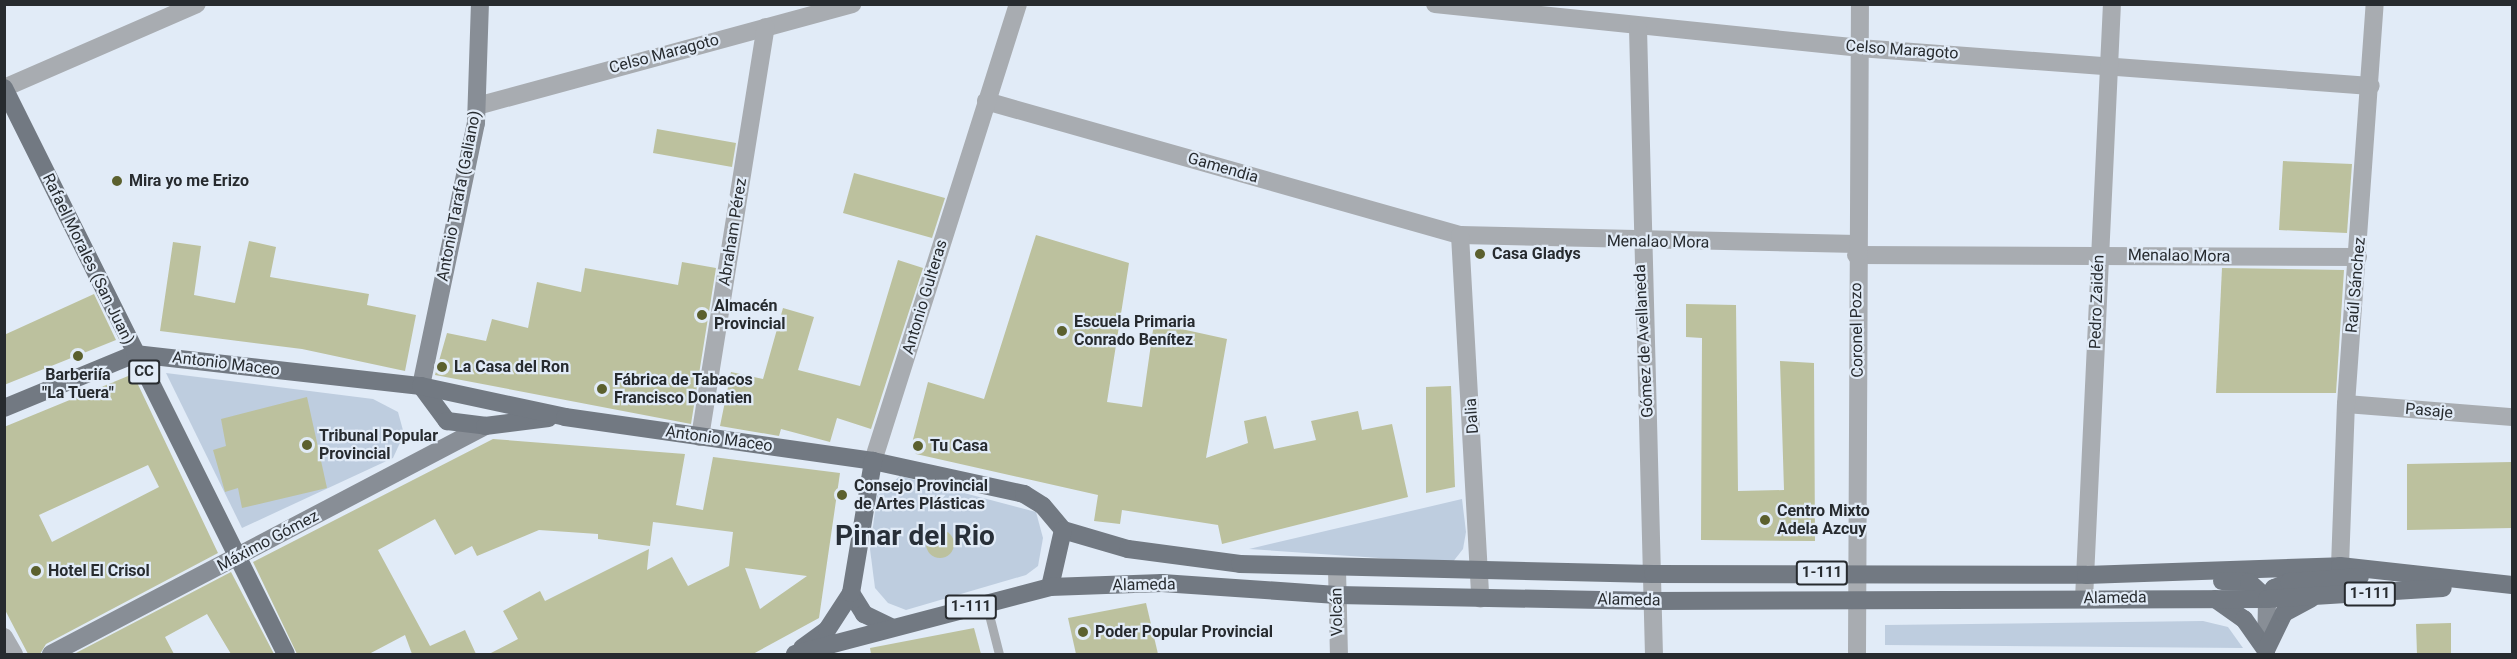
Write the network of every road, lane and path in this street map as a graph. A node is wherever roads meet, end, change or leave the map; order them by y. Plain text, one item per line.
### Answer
1 (197, 4) edge
2 (480, 4) edge
3 (852, 4) edge
4 (1018, 4) edge
5 (1435, 4) edge
6 (1860, 4) edge
7 (2112, 4) edge
8 (2375, 4) edge
9 (766, 27) junction
10 (1638, 28) junction
11 (1859, 48) junction
12 (2110, 64) junction
13 (2371, 86) junction
14 (4, 88) edge
15 (986, 101) junction
16 (477, 106) junction
17 (1460, 235) junction
18 (1640, 243) junction
19 (1856, 250) junction
20 (2099, 255) junction
21 (2358, 257) junction
22 (135, 354) junction
23 (421, 386) junction
24 (2346, 404) junction
25 (4, 408) edge
26 (565, 417) junction
27 (2512, 417) edge
28 (484, 426) junction
29 (700, 437) junction
30 (873, 461) junction
31 (1063, 530) junction
32 (238, 556) junction
33 (2340, 566) junction
34 (1337, 569) junction
35 (1480, 569) junction
36 (1858, 572) junction
37 (1653, 574) junction
38 (2392, 574) junction
39 (2094, 575) junction
40 (2472, 584) junction
41 (2512, 585) edge
42 (1050, 587) junction
43 (851, 593) junction
44 (1336, 595) junction
45 (2315, 596) junction
46 (1480, 598) junction
47 (1857, 599) junction
48 (2084, 599) junction
49 (2215, 599) junction
50 (2267, 599) junction
51 (1653, 601) junction
52 (986, 603) junction
53 (891, 627) junction
54 (4, 637) edge
55 (2266, 652) edge
56 (14, 654) edge
57 (51, 654) edge
58 (286, 654) edge
59 (794, 654) edge
60 (999, 654) edge
61 (1339, 654) edge
62 (1654, 654) edge
63 (1857, 654) edge

1 - 14 street
2 - 16 main road, Antonio Tarafa (Galiano)
3 - 9 street, Celso Maragoto
4 - 15 street, Antonio Gulteras
5 - 10 street, Celso Maragoto
6 - 11 street, Coronel Pozo
7 - 12 street, Pedro Zaidén
8 - 13 street, Raúl Sánchez
9 - 16 street, Celso Maragoto
9 - 29 street, Abraham Pérez
10 - 11 street, Celso Maragoto
10 - 18 street, Gómez de Avellaneda
11 - 12 street, Celso Maragoto
11 - 19 street, Coronel Pozo
12 - 13 street, Celso Maragoto
12 - 20 street, Pedro Zaidén
13 - 21 street, Raúl Sánchez
14 - 22 main road, Rafael Morales (San Juan) / CC
15 - 17 street, Gamendia
15 - 30 street, Antonio Gulteras
16 - 23 main road, Antonio Tarafa (Galiano)
17 - 18 street, Menalao Mora
17 - 35 street, Dalia
18 - 19 street, Menalao Mora
18 - 37 street, Gómez de Avellaneda
19 - 20 street, Menalao Mora
19 - 36 street, Coronel Pozo
20 - 21 street, Menalao Mora
20 - 39 street, Pedro Zaidén
21 - 24 street, Raúl Sánchez
22 - 23 main road, Antonio Maceo
22 - 25 main road, Antonio Maceo
22 - 32 main road, Rafael Morales (San Juan) / CC
23 - 26 main road, Antonio Maceo
23 - 28 main road, Antonio Maceo
24 - 27 street, Pasaje
24 - 33 street, Raúl Sánchez
26 - 28 main road, Antonio Maceo
26 - 29 main road, Antonio Maceo
28 - 32 main road, Máximo Gómez
29 - 30 main road, Antonio Maceo
30 - 31 main road
30 - 43 main road, Antonio Gulteras / 1-111
31 - 34 main road, Alameda / 1-111
31 - 42 main road
32 - 57 main road, Máximo Gómez
32 - 58 main road, Rafael Morales (San Juan) / CC
33 - 38 main road, Alameda / 1-111
33 - 39 main road, Alameda / 1-111
34 - 35 main road, Alameda / 1-111
34 - 44 street, Volcán
35 - 37 main road, Alameda / 1-111
35 - 46 street, Dalia
36 - 37 main road, Alameda / 1-111
36 - 39 main road, Alameda / 1-111
36 - 47 street, Coronel Pozo
37 - 51 street, Gómez de Avellaneda
38 - 40 main road, Alameda / 1-111
38 - 50 main road
39 - 48 street, Pedro Zaidén
39 - 50 main road
40 - 41 main road, Alameda / 1-111
40 - 45 main road, Alameda / 1-111
42 - 44 main road, Alameda / 1-111
42 - 52 main road, Alameda / 1-111
43 - 53 main road
43 - 59 main road, Antonio Gulteras / 1-111
44 - 46 main road, Alameda / 1-111
44 - 61 street, Volcán
45 - 50 main road, Alameda / 1-111
45 - 55 main road
46 - 51 main road, Alameda / 1-111
47 - 48 main road, Alameda / 1-111
47 - 51 main road, Alameda / 1-111
47 - 63 street, Coronel Pozo
48 - 49 main road, Alameda / 1-111
49 - 50 main road, Alameda / 1-111
49 - 55 main road
50 - 55 main road
51 - 62 street, Gómez de Avellaneda
52 - 53 main road, Alameda / 1-111
52 - 60 lane
53 - 59 main road, Alameda / 1-111
54 - 56 street

